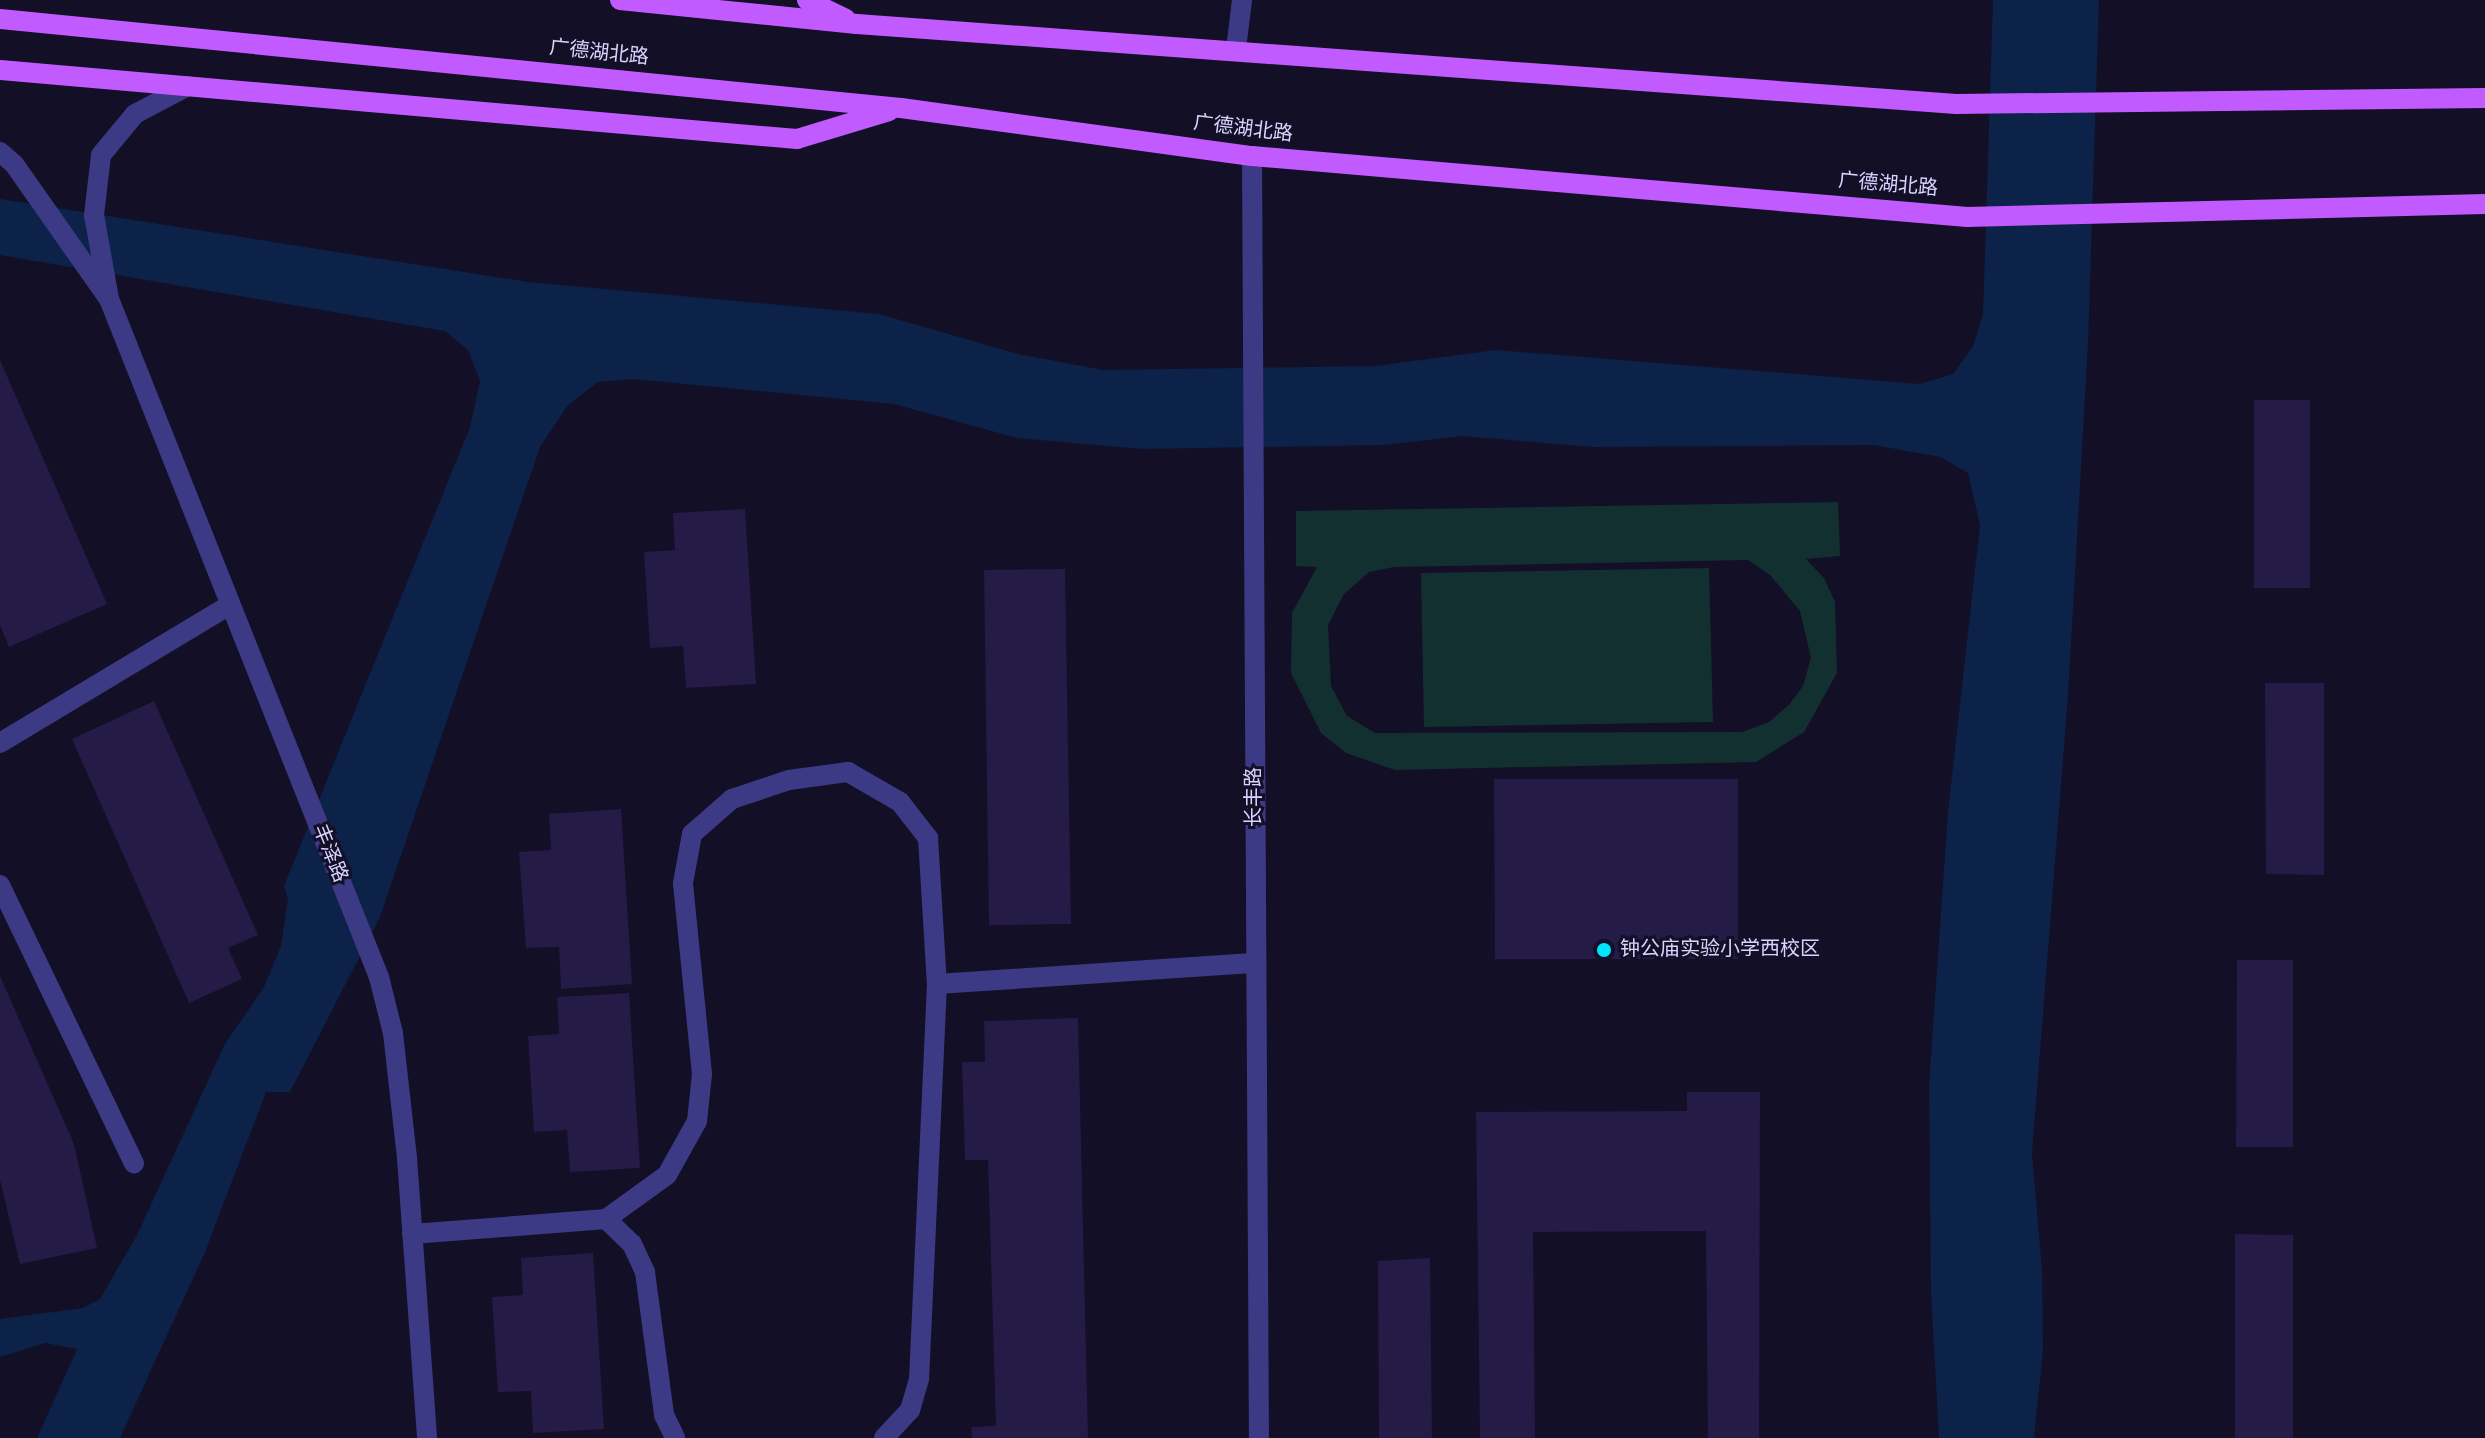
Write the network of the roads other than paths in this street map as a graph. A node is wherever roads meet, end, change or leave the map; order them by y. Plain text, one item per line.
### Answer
1 (620, 0) edge
2 (807, 0) edge
3 (1242, 0) edge
4 (0, 19) edge
5 (857, 24) junction
6 (1236, 49) junction
7 (0, 70) edge
8 (188, 86) junction
9 (2485, 98) edge
10 (901, 108) junction
11 (0, 152) edge
12 (1252, 156) junction
13 (2485, 204) edge
14 (109, 299) junction
15 (228, 606) junction
16 (2, 735) edge
17 (0, 885) edge
18 (1256, 963) junction
19 (937, 984) junction
20 (134, 1163) dead end
21 (606, 1219) junction
22 (412, 1234) junction
23 (427, 1438) edge
24 (675, 1438) edge
25 (884, 1438) edge
26 (1259, 1438) edge

1 - 5 main road
2 - 5 main road
3 - 6 street
4 - 10 main road, 广德湖北路
5 - 6 main road
6 - 9 main road
7 - 8 main road
8 - 10 main road
8 - 14 street
10 - 12 main road, 广德湖北路
11 - 14 street
12 - 13 main road, 广德湖北路
12 - 18 street, 长丰路
14 - 15 street, 丰泽路
15 - 16 street
15 - 22 street, 丰泽路
17 - 20 street
18 - 19 street
18 - 26 street, 长丰路
19 - 21 street
19 - 25 street
21 - 22 street
21 - 24 street
22 - 23 street, 丰泽路

